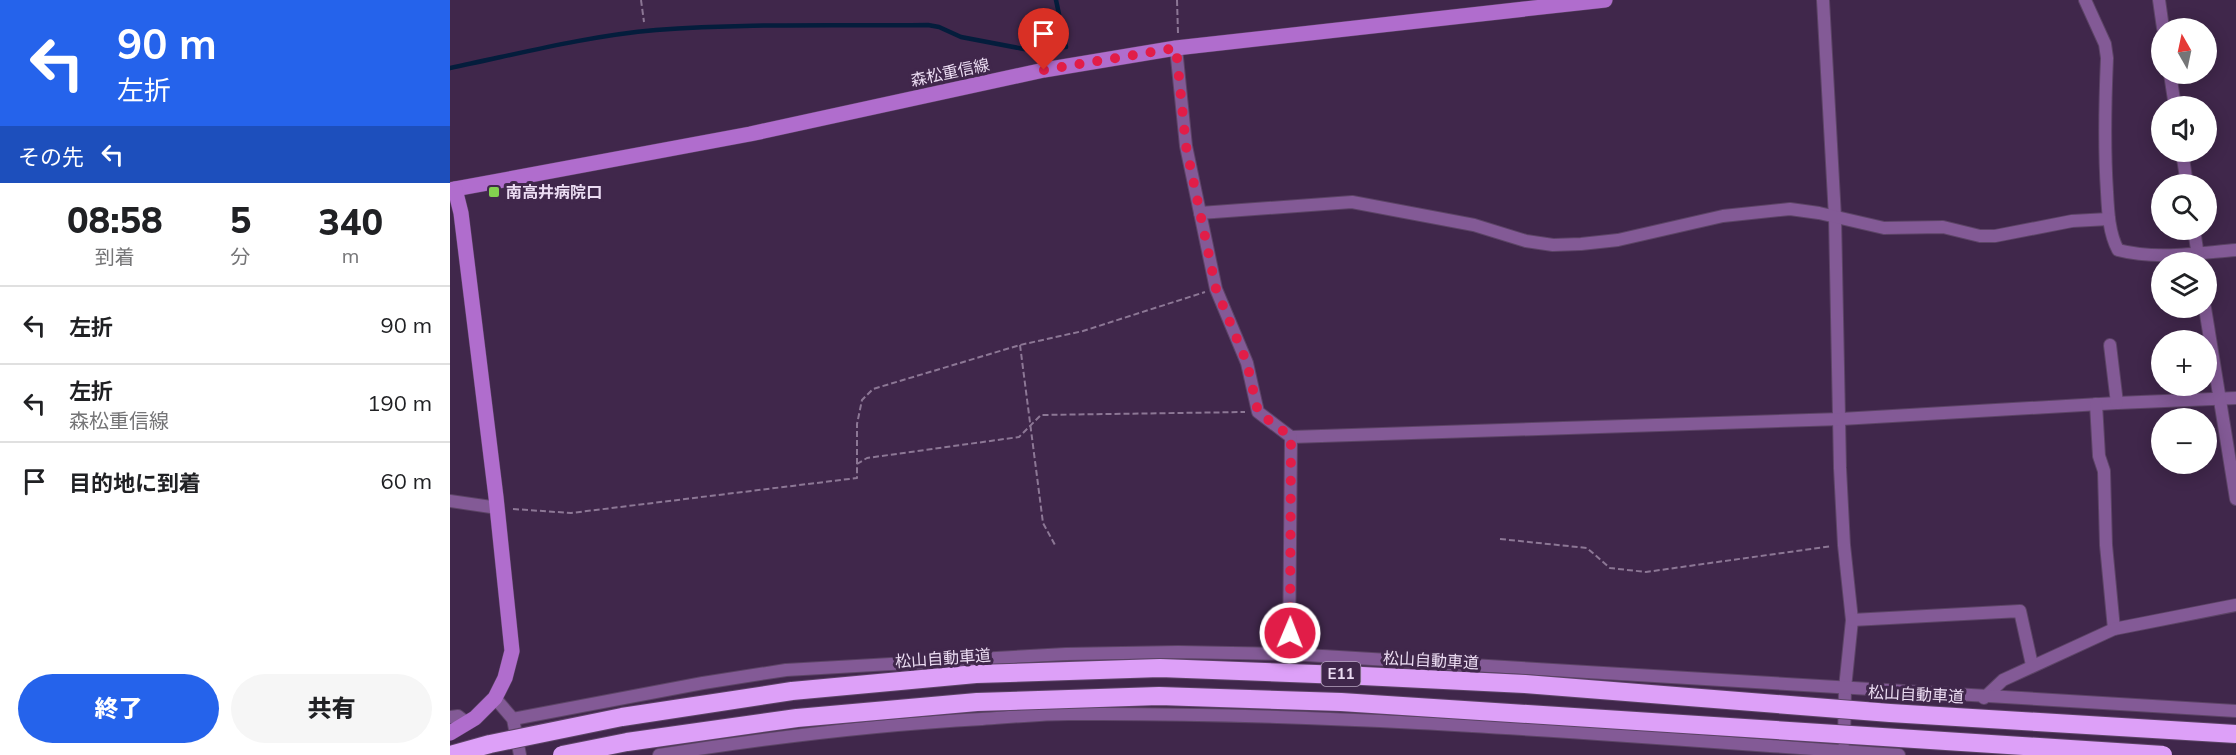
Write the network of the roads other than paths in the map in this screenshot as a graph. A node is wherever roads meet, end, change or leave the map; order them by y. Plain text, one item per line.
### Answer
1 (1605, 0) edge
2 (1823, 0) edge
3 (2085, 0) edge
4 (2159, 0) edge
5 (2162, 18) edge
6 (1176, 48) junction
7 (453, 189) edge
8 (1200, 213) junction
9 (1835, 217) junction
10 (2109, 219) junction
11 (2236, 250) edge
12 (2151, 254) edge
13 (2217, 254) edge
14 (2207, 318) edge
15 (2110, 345) dead end
16 (2236, 398) edge
17 (2219, 399) junction
18 (2117, 403) junction
19 (2096, 404) junction
20 (1840, 419) junction
21 (1291, 437) junction
22 (2236, 499) edge
23 (450, 501) edge
24 (498, 508) junction
25 (2236, 605) edge
26 (1852, 620) junction
27 (2114, 629) junction
28 (1289, 654) junction
29 (2032, 665) junction
30 (1845, 688) junction
31 (495, 698) junction
32 (1984, 698) junction
33 (1845, 709) junction
34 (2236, 711) edge
35 (450, 717) edge
36 (513, 719) junction
37 (467, 723) junction
38 (450, 733) edge
39 (2236, 734) edge
40 (1844, 753) edge
41 (450, 755) edge
42 (520, 755) edge
43 (562, 755) edge
44 (659, 755) edge
45 (1899, 755) edge
46 (2163, 755) edge

1 - 6 main road, 森松重信線
2 - 9 street
3 - 10 street
4 - 5 street
6 - 7 main road, 森松重信線
6 - 8 street
7 - 24 main road
8 - 9 street
8 - 21 street
9 - 10 street
9 - 20 street
10 - 12 street
11 - 13 street
14 - 17 street
15 - 18 street
16 - 17 street
17 - 18 street
17 - 22 street
18 - 19 street
19 - 20 street
19 - 27 street
20 - 21 street
20 - 26 street
21 - 28 street
23 - 24 street
24 - 31 main road
25 - 27 street
26 - 29 street
26 - 30 street
27 - 29 street
28 - 30 street
28 - 36 street
29 - 32 street
30 - 32 street
30 - 33 street
31 - 36 street
31 - 37 main road
32 - 34 street
33 - 39 highway, 松山自動車道 / E11, bridge
33 - 40 street
33 - 41 highway, 松山自動車道 / E11, bridge
35 - 37 street
36 - 42 street
37 - 38 main road
40 - 44 street
40 - 45 street
43 - 46 highway, E11, bridge

